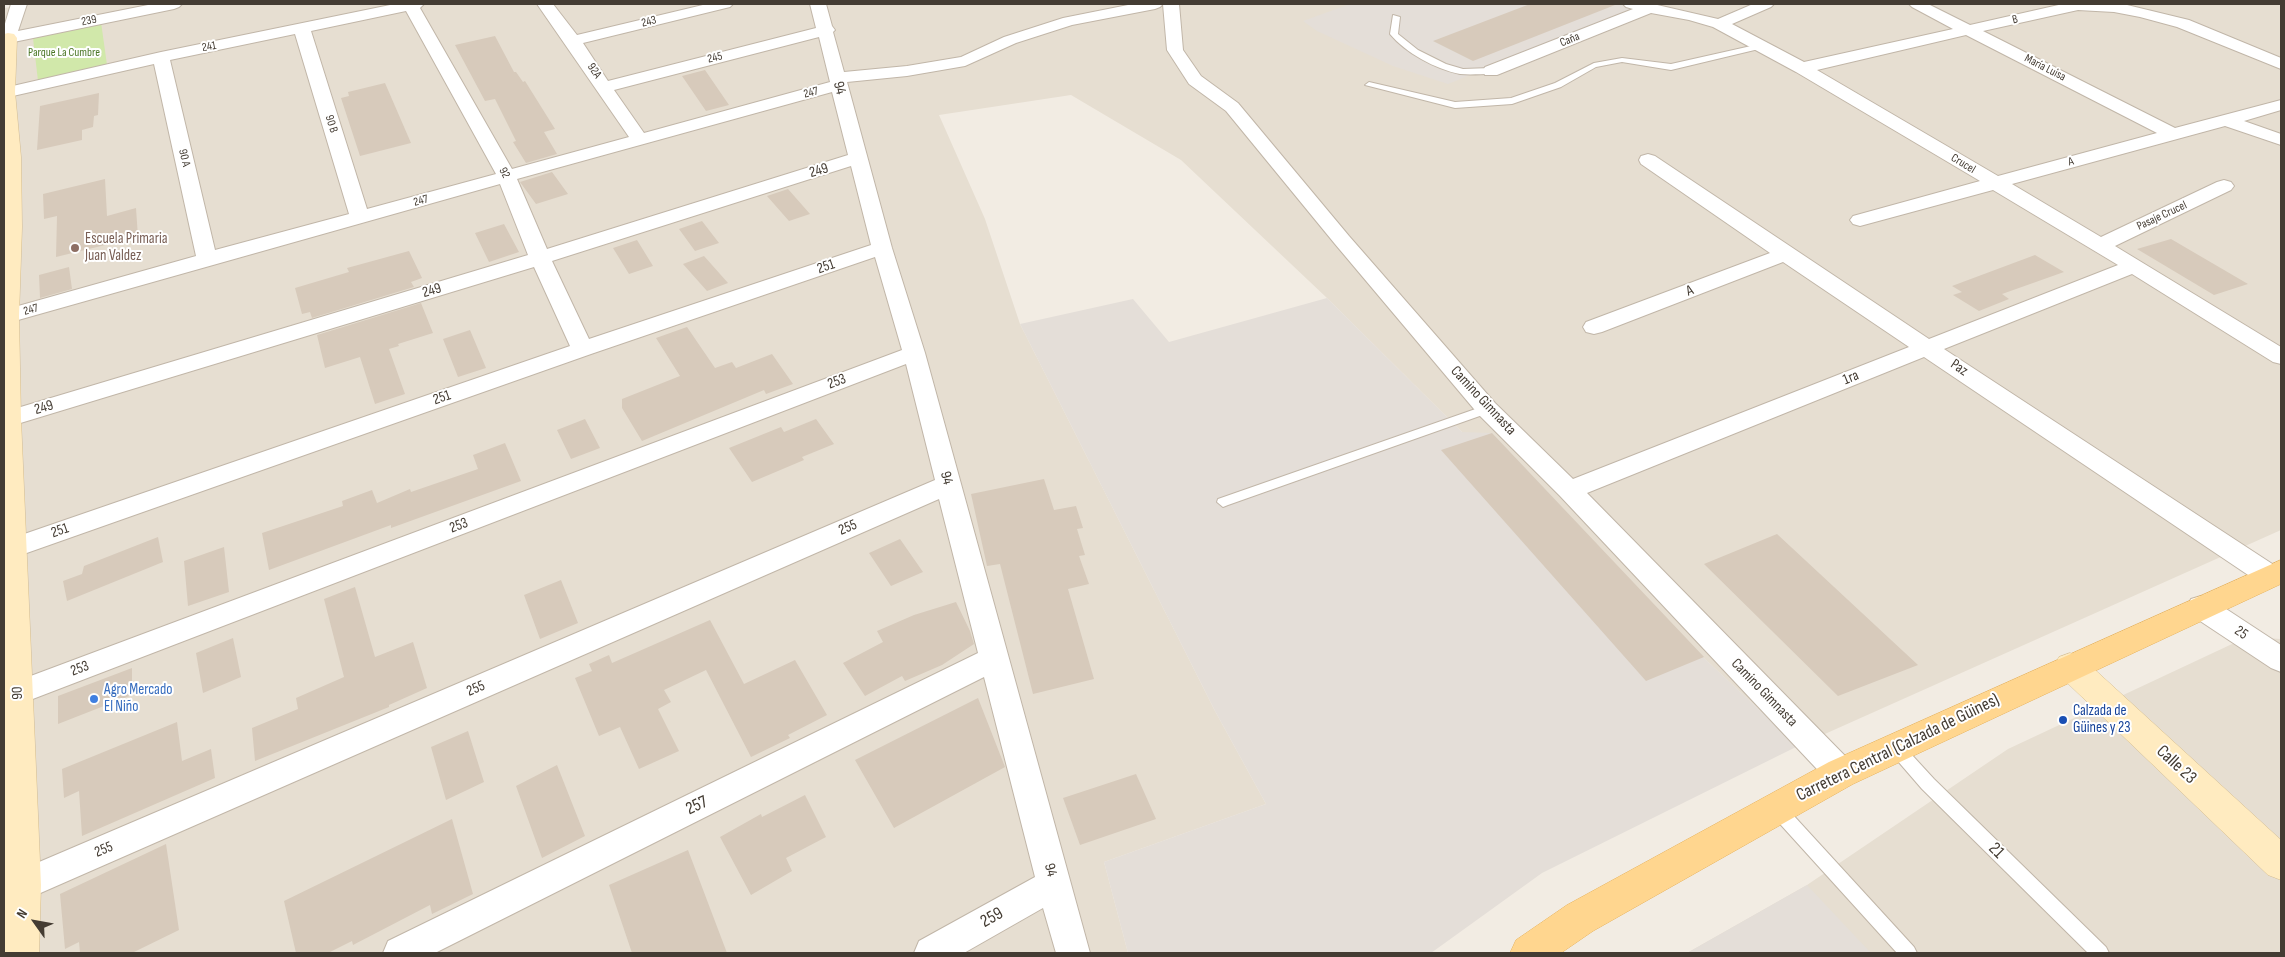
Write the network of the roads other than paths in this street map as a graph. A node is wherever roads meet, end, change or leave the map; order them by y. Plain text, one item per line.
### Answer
1 (174, 4) edge
2 (413, 4) edge
3 (545, 4) edge
4 (724, 4) edge
5 (818, 4) edge
6 (1155, 4) edge
7 (1171, 4) edge
8 (1766, 4) edge
9 (1917, 4) edge
10 (1640, 6) edge
11 (1396, 17) dead end
12 (11, 24) edge
13 (1719, 24) junction
14 (302, 29) junction
15 (827, 30) junction
16 (1971, 30) junction
17 (574, 41) junction
18 (1760, 46) junction
19 (161, 57) junction
20 (2281, 64) edge
21 (1802, 68) junction
22 (1491, 71) joint
23 (837, 82) junction
24 (1369, 85) dead end
25 (604, 87) junction
26 (5, 93) edge
27 (2281, 104) edge
28 (2225, 120) junction
29 (2172, 134) junction
30 (640, 140) junction
31 (2281, 140) edge
32 (7, 157) edge
33 (860, 158) junction
34 (1648, 160) dead end
35 (507, 177) junction
36 (1996, 183) junction
37 (2224, 186) dead end
38 (360, 218) junction
39 (1860, 220) dead end
40 (7, 228) edge
41 (2100, 245) junction
42 (882, 248) junction
43 (1785, 254) junction
44 (540, 258) junction
45 (207, 259) junction
46 (2133, 266) junction
47 (5, 317) edge
48 (1594, 327) dead end
49 (1928, 348) junction
50 (583, 349) junction
51 (914, 353) junction
52 (2281, 358) edge
53 (1488, 409) junction
54 (6, 420) edge
55 (948, 485) junction
56 (1569, 490) junction
57 (1223, 502) dead end
58 (8, 550) edge
59 (2276, 573) edge
60 (2201, 607) junction
61 (994, 659) junction
62 (2281, 660) edge
63 (2070, 666) junction
64 (11, 695) edge
65 (1895, 746) junction
66 (1841, 773) junction
67 (1776, 808) junction
68 (2281, 864) edge
69 (1053, 884) junction
70 (13, 889) edge
71 (20, 953) edge
72 (400, 953) edge
73 (932, 953) edge
74 (1073, 953) edge
75 (1529, 953) edge
76 (1908, 953) edge
77 (2100, 953) edge

1 - 12 street, 239
2 - 14 street, 241
2 - 35 street, 92
3 - 17 street, 92A
4 - 17 street, 243
5 - 15 street, 94
6 - 23 street, 247
7 - 53 street, Camino Gimnasta
8 - 13 street
9 - 16 street, María Luisa
10 - 13 street, Crucel
10 - 22 street, Caña
11 - 22 lane
12 - 26 street, 90
13 - 18 street, Crucel
14 - 19 street, 241
14 - 38 street, 90 B
15 - 23 street, 94
15 - 25 street, 245
16 - 20 street, B
16 - 21 street, B
16 - 29 street, María Luisa
17 - 25 street, 92A
18 - 21 street, Crucel
18 - 24 lane
19 - 26 street, 241
19 - 45 street, 90 A
21 - 36 street, Crucel
23 - 30 street, 247
23 - 33 street, 94
25 - 30 street, 92A
26 - 32 street, 90
27 - 28 street, A
28 - 29 street, A
28 - 31 street
29 - 36 street, A
30 - 35 street, 247
32 - 40 street, 90
33 - 42 street, 94
33 - 44 street, 249
34 - 43 street, Paz
35 - 38 street, 247
35 - 44 street, 92
36 - 39 street, A
36 - 41 street, Crucel
37 - 41 street, Pasaje Crucel
38 - 45 street, 247
40 - 47 street, 90
41 - 46 street, Crucel
42 - 50 street, 251
42 - 51 street, 94
43 - 48 street, A
43 - 49 street, Paz
44 - 50 street, 92
44 - 54 street, 249
45 - 47 street, 247
46 - 49 street, 1ra
46 - 52 street, Crucel
47 - 54 street, 90
49 - 56 street, 1ra
49 - 59 street, Paz
50 - 58 street, 251
51 - 55 street, 94
51 - 64 street, 253
53 - 56 street, Camino Gimnasta
53 - 57 lane
54 - 58 street, 90
55 - 61 street, 94
55 - 70 street, 255
56 - 66 street, Camino Gimnasta
58 - 64 street, 90
59 - 60 main road, Carretera Central (Calzada de Güines)
60 - 62 street, 25
60 - 63 main road, Carretera Central (Calzada de Güines)
61 - 69 street, 94
61 - 72 street, 257
63 - 65 main road, Carretera Central (Calzada de Güines)
63 - 68 street, Calle 23
64 - 70 street, 90
65 - 66 main road, Carretera Central (Calzada de Güines)
65 - 77 lane, 21
66 - 67 main road, Carretera Central (Calzada de Güines)
67 - 75 main road, Carretera Central (Calzada de Güines)
67 - 76 lane
69 - 73 street, 259
69 - 74 street, 94
70 - 71 street, 90

